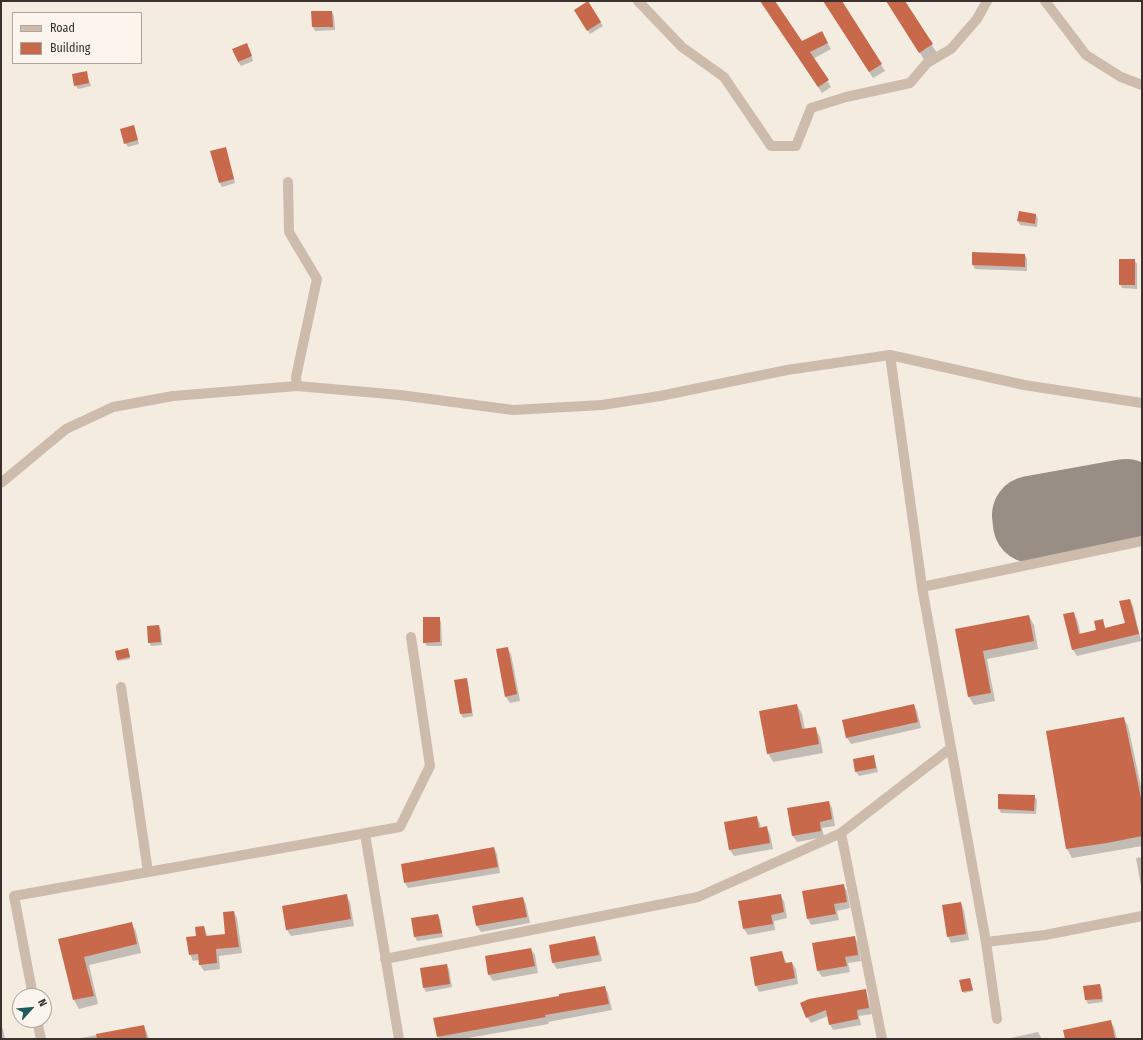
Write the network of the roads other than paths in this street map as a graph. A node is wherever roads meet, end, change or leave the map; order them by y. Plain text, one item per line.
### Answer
1 (638, 1) edge
2 (987, 1) edge
3 (1045, 1) edge
4 (1142, 84) edge
5 (288, 182) dead end
6 (890, 355) junction
7 (297, 386) junction
8 (1142, 403) edge
9 (1, 483) edge
10 (1142, 541) edge
11 (922, 587) junction
12 (411, 637) dead end
13 (121, 687) dead end
14 (951, 748) junction
15 (841, 833) junction
16 (365, 834) junction
17 (148, 872) junction
18 (1142, 916) edge
19 (986, 942) junction
20 (385, 959) junction
21 (31, 988) edge
22 (997, 1019) dead end
23 (39, 1028) edge
24 (41, 1039) edge
25 (399, 1039) edge
26 (882, 1039) edge

1 - 2 street
3 - 4 street
5 - 7 street
6 - 7 street
6 - 8 street
6 - 11 street
7 - 9 street
10 - 11 street
11 - 14 street
12 - 16 street
13 - 17 street
14 - 15 street
14 - 19 street
15 - 20 street
15 - 26 street
16 - 17 street
16 - 20 street
17 - 21 street
18 - 19 street
19 - 22 street
20 - 25 street
23 - 24 street

